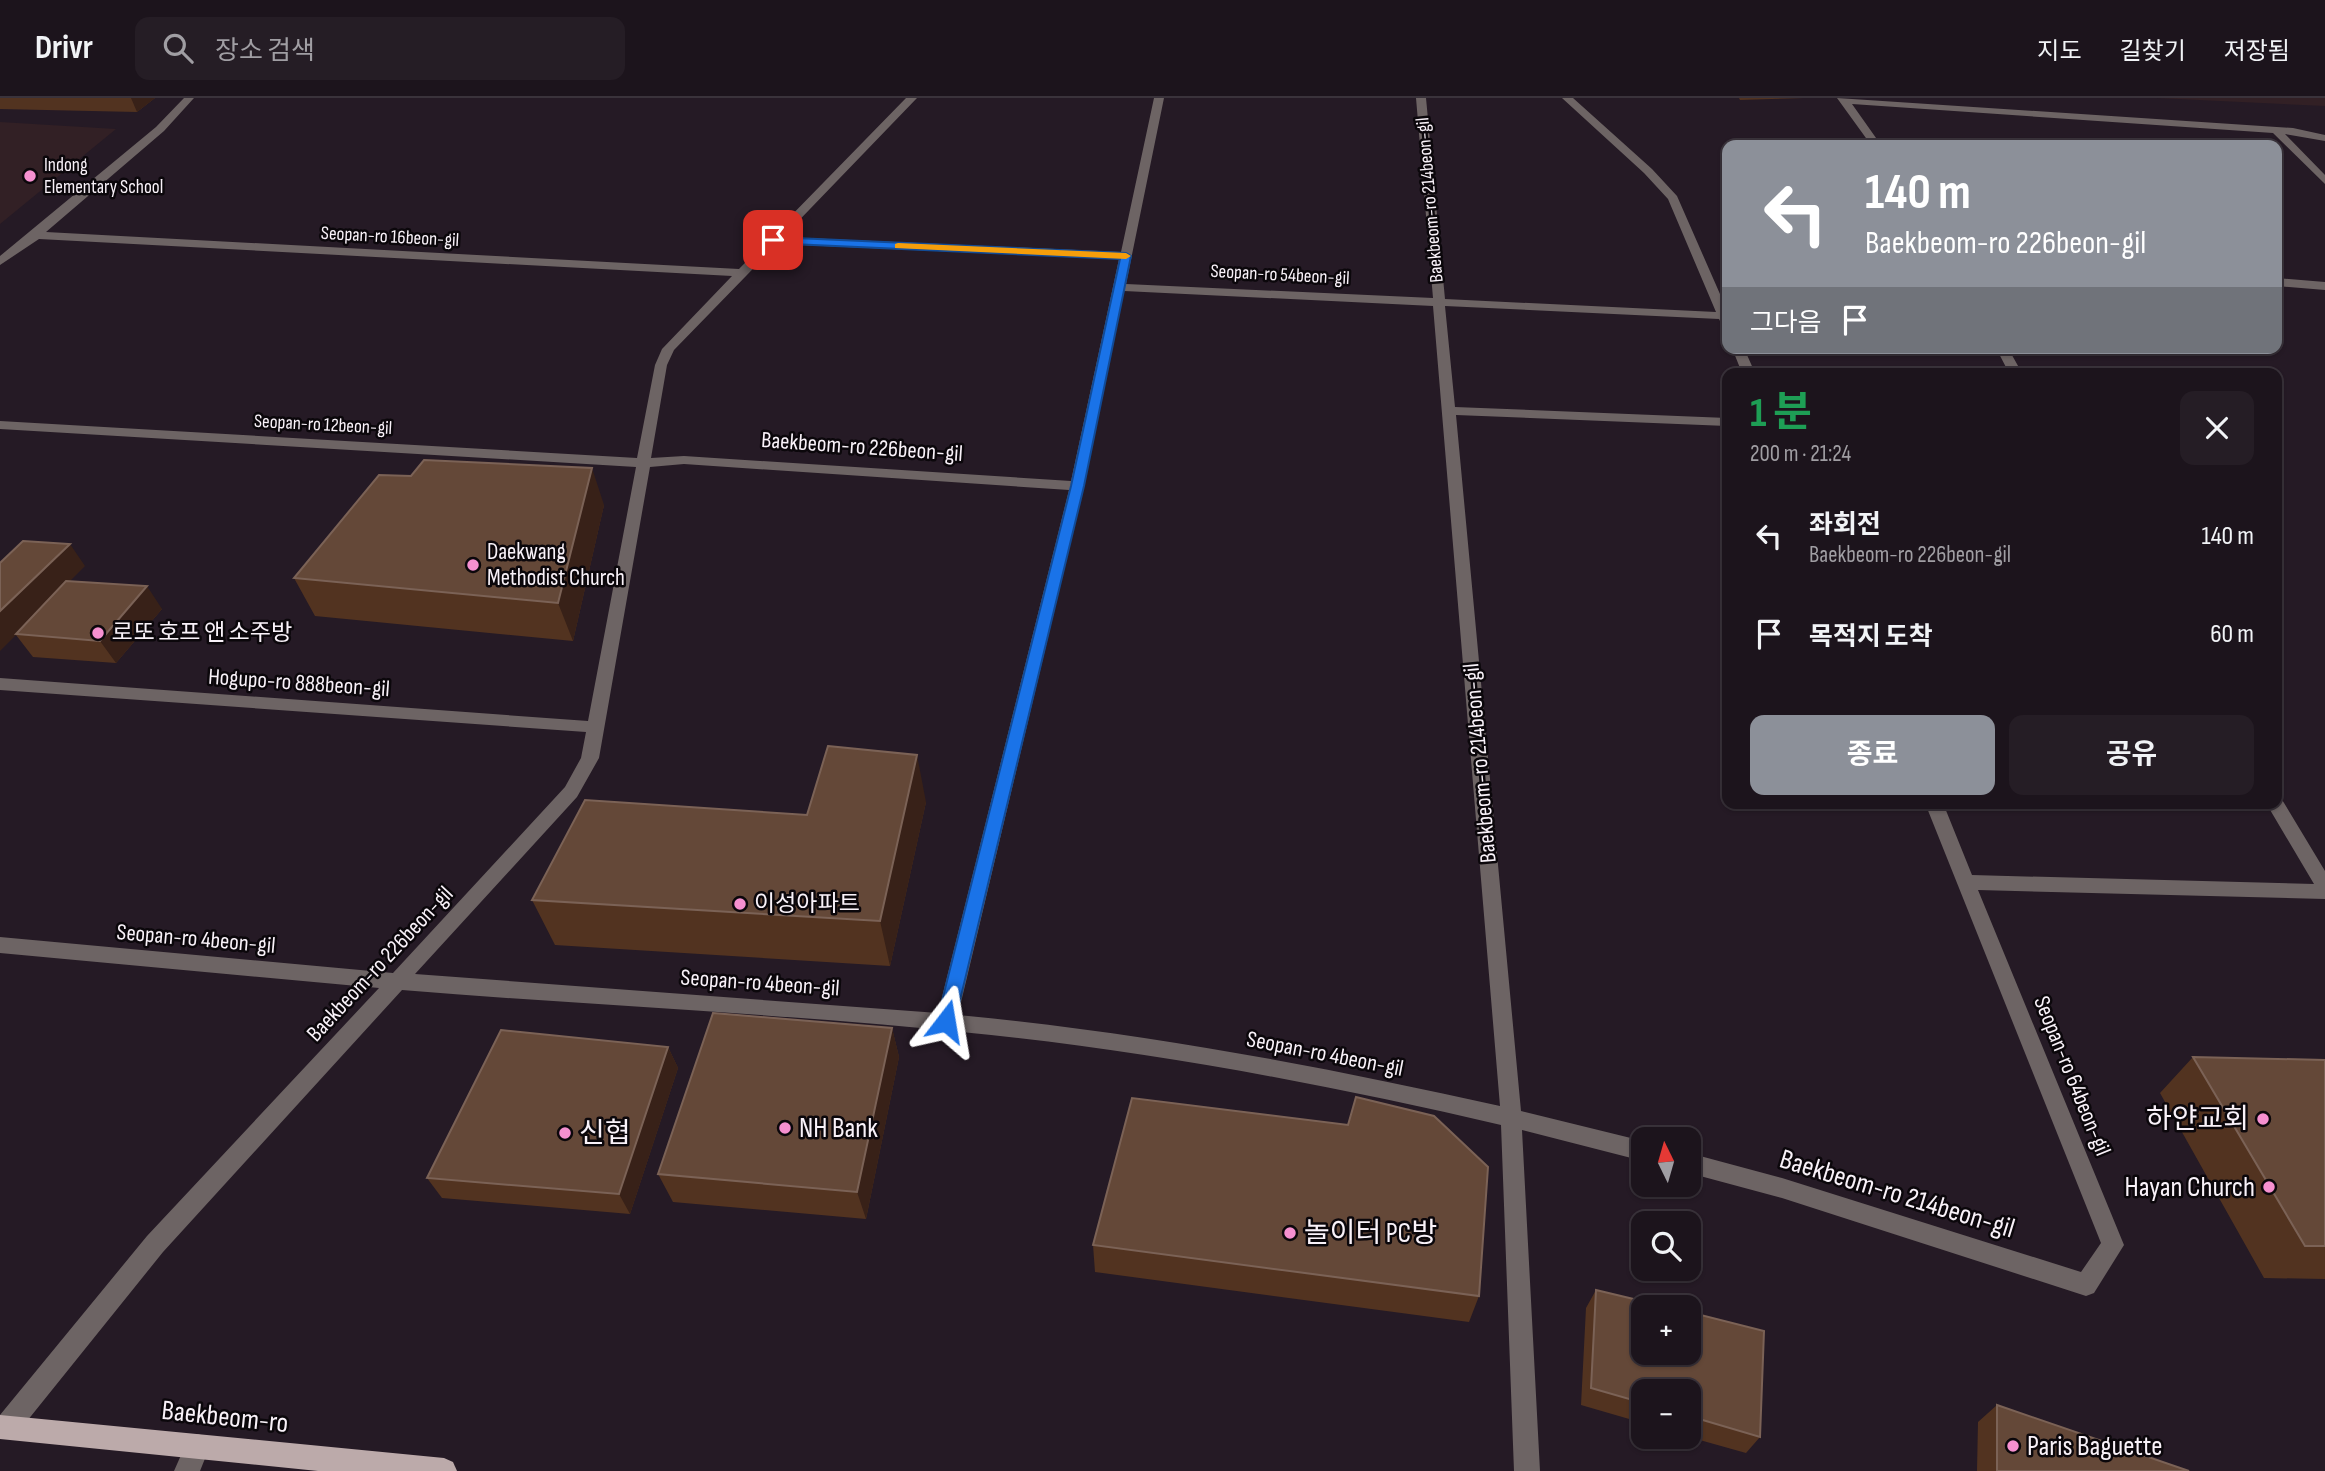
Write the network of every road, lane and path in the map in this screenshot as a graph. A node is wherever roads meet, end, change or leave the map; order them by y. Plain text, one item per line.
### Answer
1 (189, 98) edge
2 (912, 98) edge
3 (1159, 98) edge
4 (1421, 98) edge
5 (1567, 98) edge
6 (1844, 100) edge
7 (2276, 130) junction
8 (2325, 138) edge
9 (1872, 140) edge
10 (2325, 181) edge
11 (36, 235) junction
12 (773, 240) junction
13 (1126, 256) junction
14 (0, 262) edge
15 (741, 273) junction
16 (2282, 282) edge
17 (2325, 286) edge
18 (1119, 287) junction
19 (1439, 302) junction
20 (1722, 311) edge
21 (1722, 320) edge
22 (1449, 411) junction
23 (1722, 422) edge
24 (0, 425) edge
25 (643, 463) junction
26 (1077, 486) junction
27 (0, 684) edge
28 (595, 727) junction
29 (1937, 809) edge
30 (2278, 809) edge
31 (1968, 882) junction
32 (2325, 890) edge
33 (0, 945) edge
34 (396, 982) junction
35 (946, 1021) junction
36 (1511, 1116) junction
37 (1631, 1148) edge
38 (1701, 1166) edge
39 (2086, 1285) joint
40 (3, 1427) edge
41 (198, 1446) junction
42 (187, 1471) edge
43 (444, 1471) edge
44 (1527, 1471) edge

1 - 11 lane
2 - 12 lane, Baekbeom-ro 226beon-gil
3 - 13 lane
4 - 19 lane, Baekbeom-ro 214beon-gil
5 - 20 lane
6 - 7 lane
6 - 9 lane
7 - 8 lane
7 - 10 lane
11 - 14 lane
11 - 15 lane, Seopan-ro 16beon-gil
12 - 13 lane
12 - 15 lane, Baekbeom-ro 226beon-gil
13 - 18 lane
15 - 25 lane, Baekbeom-ro 226beon-gil
16 - 17 lane
18 - 19 lane, Seopan-ro 54beon-gil
18 - 26 lane
19 - 21 lane, Baekbeom-ro 214beon-gil
19 - 22 lane, Baekbeom-ro 214beon-gil
22 - 23 lane
22 - 36 lane, Baekbeom-ro 214beon-gil
24 - 25 lane, Seopan-ro 12beon-gil
25 - 26 lane, Baekbeom-ro 226beon-gil
25 - 28 lane, Baekbeom-ro 226beon-gil
26 - 35 lane
27 - 28 lane, Hogupo-ro 888beon-gil
28 - 34 lane, Baekbeom-ro 226beon-gil
29 - 31 lane, Seopan-ro 64beon-gil
30 - 32 lane
31 - 32 lane
31 - 39 lane, Seopan-ro 64beon-gil
33 - 34 lane, Seopan-ro 4beon-gil
34 - 35 lane, Seopan-ro 4beon-gil
34 - 40 lane, Baekbeom-ro 226beon-gil
35 - 36 lane, Seopan-ro 4beon-gil
36 - 37 lane
36 - 44 lane, Baekbeom-ro 214beon-gil
38 - 39 lane, Baekbeom-ro 214beon-gil
40 - 41 main road, Baekbeom-ro
41 - 42 lane
41 - 43 main road, Baekbeom-ro

